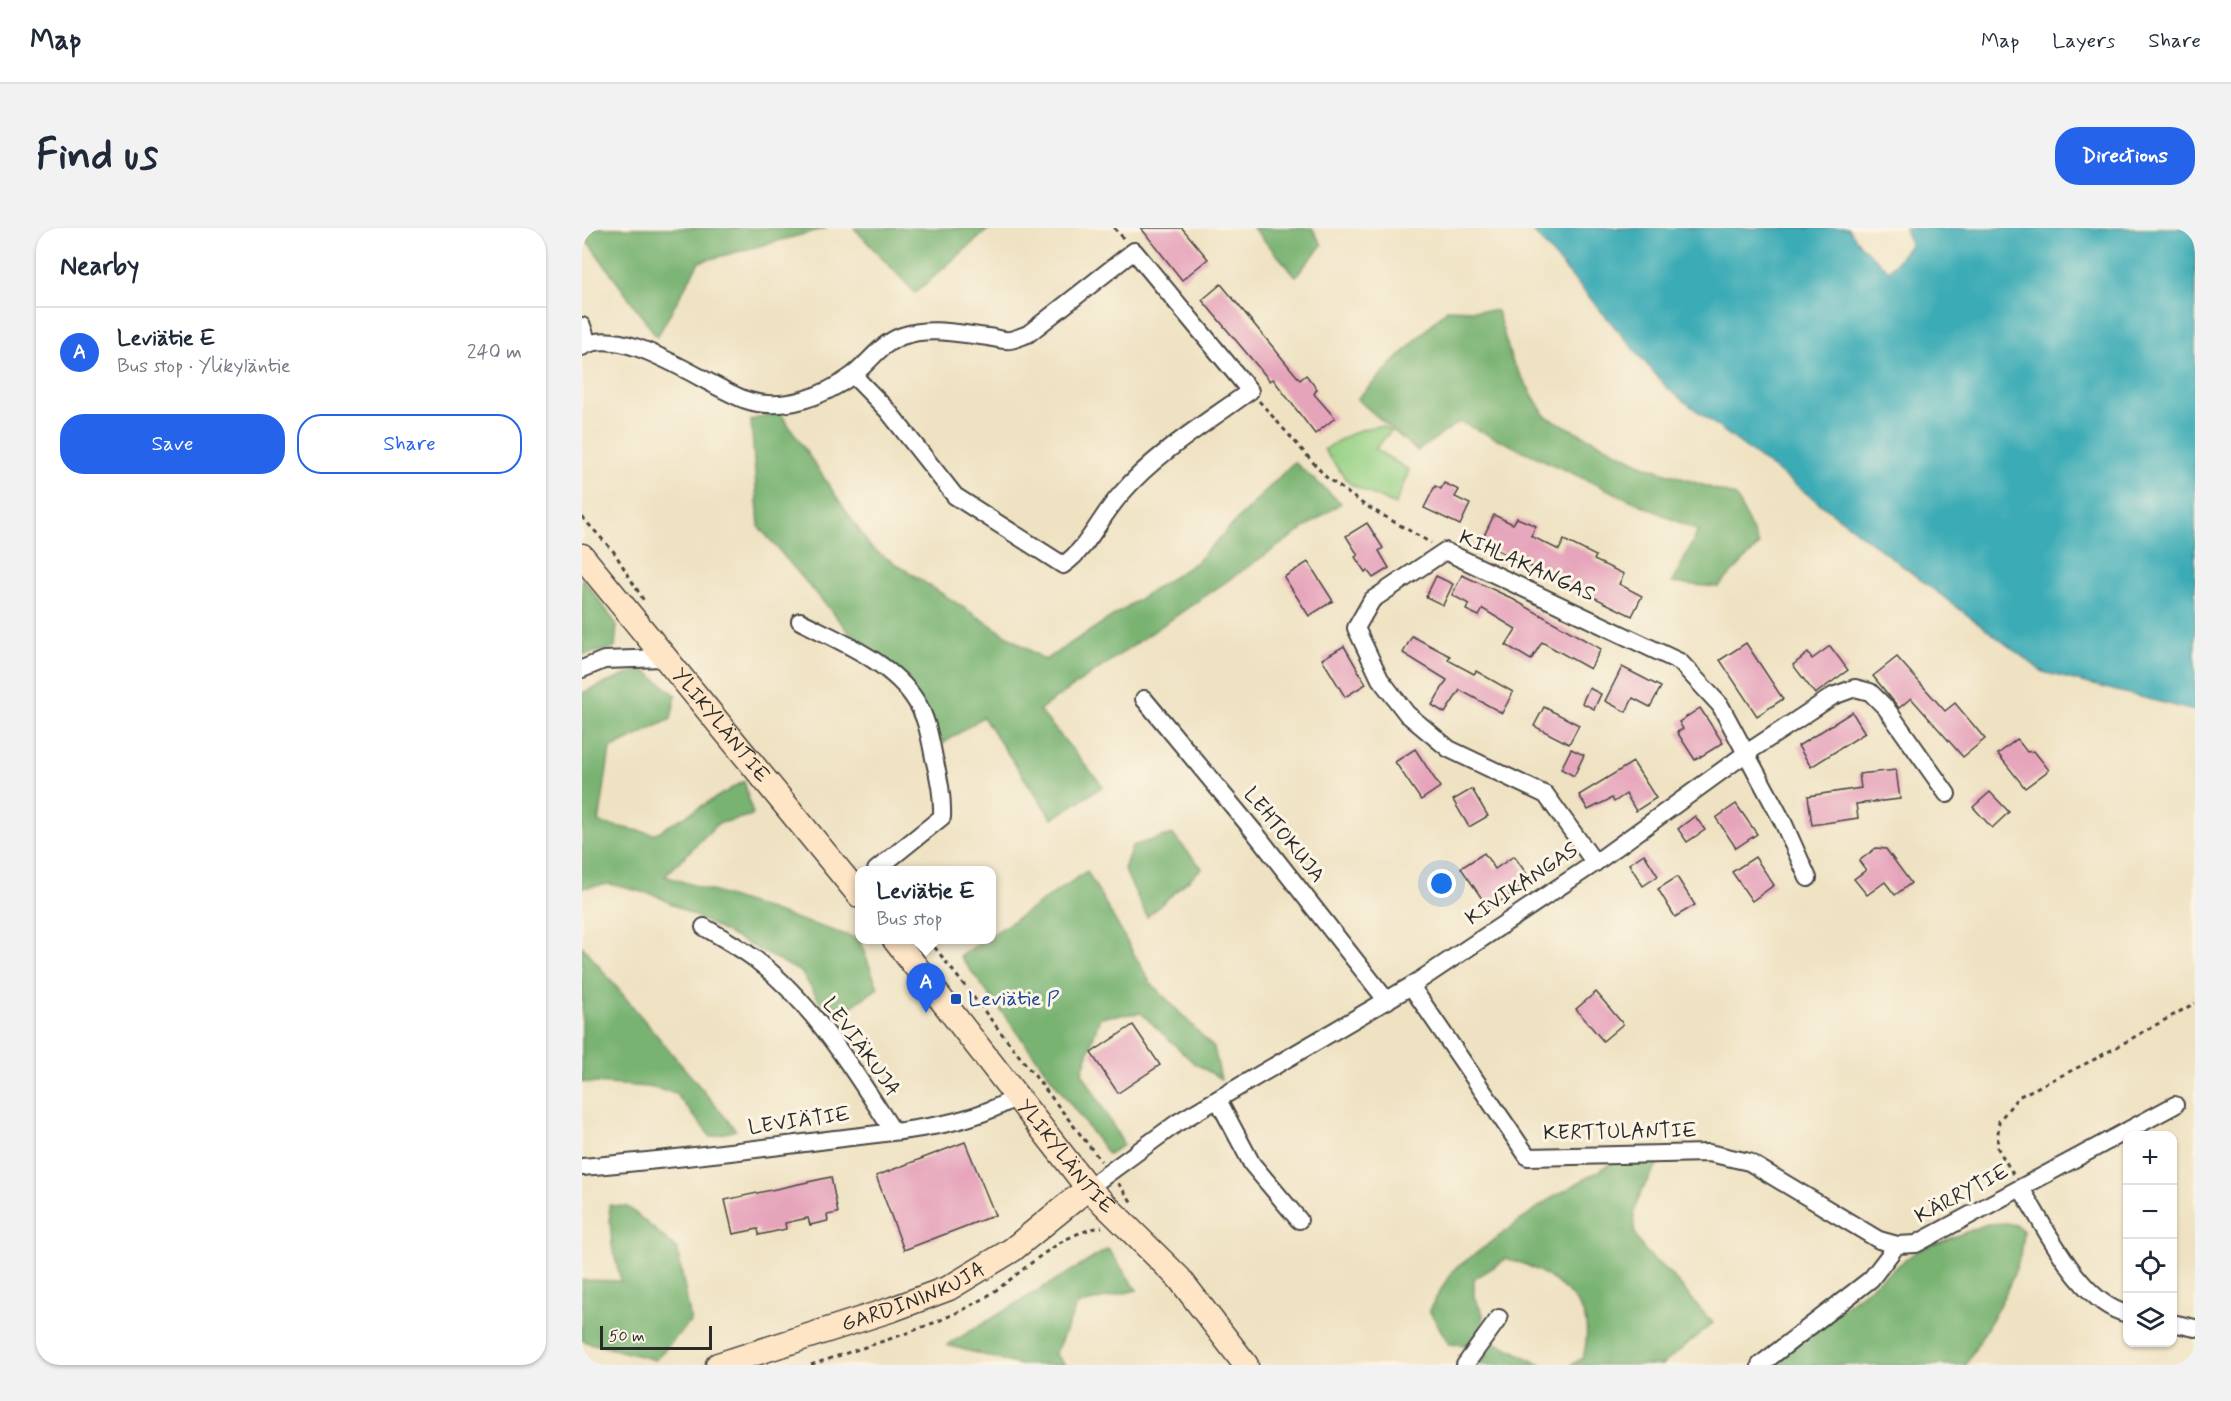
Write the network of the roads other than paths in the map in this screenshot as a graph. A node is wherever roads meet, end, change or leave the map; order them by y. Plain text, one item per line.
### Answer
1 (582, 326) edge
2 (585, 345) edge
3 (852, 375) junction
4 (582, 556) edge
5 (800, 621) dead end
6 (664, 658) junction
7 (582, 669) edge
8 (1143, 699) dead end
9 (1745, 754) junction
10 (1947, 794) dead end
11 (1595, 862) junction
12 (881, 866) edge
13 (1808, 878) dead end
14 (855, 885) edge
15 (704, 927) dead end
16 (899, 944) edge
17 (1411, 986) junction
18 (1387, 1001) junction
19 (1016, 1097) junction
20 (1218, 1100) junction
21 (2175, 1105) dead end
22 (893, 1131) junction
23 (582, 1167) edge
24 (1088, 1188) junction
25 (2021, 1189) junction
26 (1299, 1220) dead end
27 (1897, 1245) junction
28 (2123, 1313) edge
29 (1499, 1318) dead end
30 (2177, 1324) edge
31 (2195, 1328) edge
32 (718, 1365) edge
33 (1246, 1365) edge
34 (1465, 1365) edge
35 (1760, 1365) edge

1 - 2 street
2 - 3 street
3 - 3 street
4 - 6 main road, YLIKYLÄNTIE
5 - 12 street
6 - 7 street
6 - 14 main road, YLIKYLÄNTIE
8 - 18 street, LEHTOKUJA
9 - 10 street, KIVIKANGAS
9 - 11 street, KIVIKANGAS
9 - 11 street, KIHLAKANGAS
9 - 13 street, KIHLAKANGAS
11 - 17 street, KIVIKANGAS
15 - 22 street, LEVIÄKUJA
16 - 19 main road, YLIKYLÄNTIE
17 - 18 street, KIVIKANGAS
17 - 27 street, KERTTULANTIE
18 - 20 street, KIVIKANGAS
19 - 22 street, LEVIÄTIE
19 - 24 main road, YLIKYLÄNTIE
20 - 24 street, KIVIKANGAS
20 - 26 street
21 - 25 street, KÄRRYTIE
22 - 23 street, LEVIÄTIE
24 - 32 main road, GARDININKUJA
24 - 33 main road, YLIKYLÄNTIE
25 - 27 street, KÄRRYTIE
25 - 28 street
27 - 35 street, KÄRRYTIE
29 - 34 street
30 - 31 street

